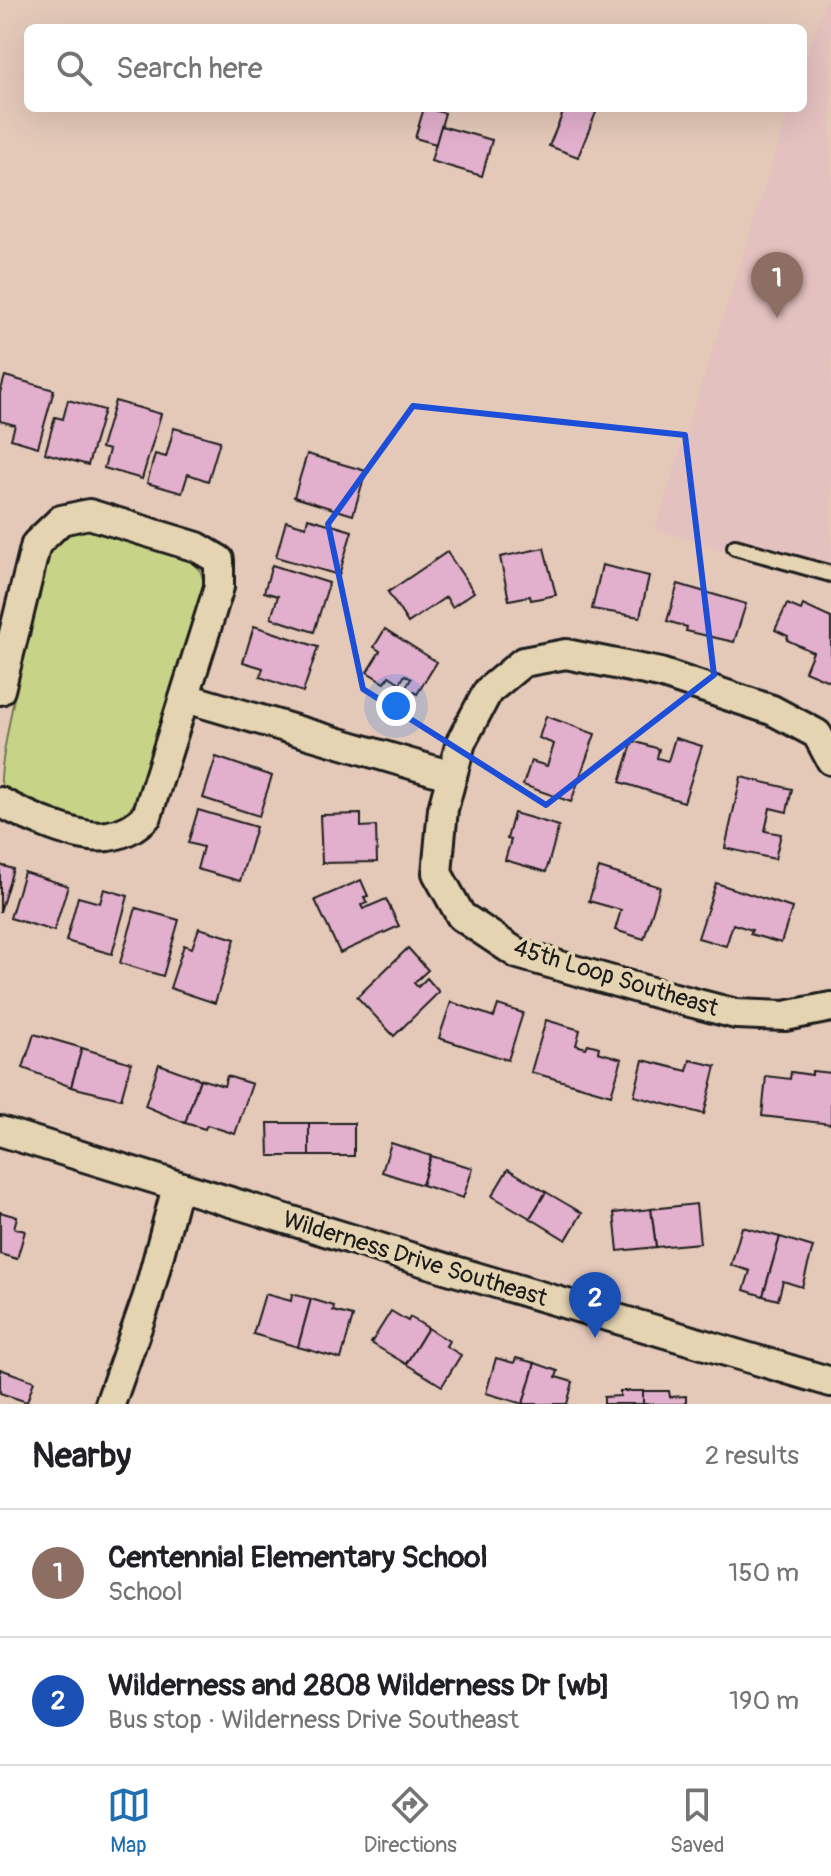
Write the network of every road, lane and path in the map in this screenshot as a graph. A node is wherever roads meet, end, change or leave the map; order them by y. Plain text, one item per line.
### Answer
1 (735, 547) dead end
2 (831, 574) edge
3 (0, 690) edge
4 (186, 698) junction
5 (831, 760) edge
6 (452, 776) junction
7 (0, 802) edge
8 (831, 1007) edge
9 (0, 1131) edge
10 (177, 1187) junction
11 (831, 1382) edge
12 (110, 1404) edge

1 - 2 lane
3 - 4 street
4 - 6 street
4 - 7 street
5 - 6 street, 45th Loop Southeast
6 - 8 street, 45th Loop Southeast
9 - 10 street, Wilderness Drive Southeast
10 - 11 street, Wilderness Drive Southeast
10 - 12 street

